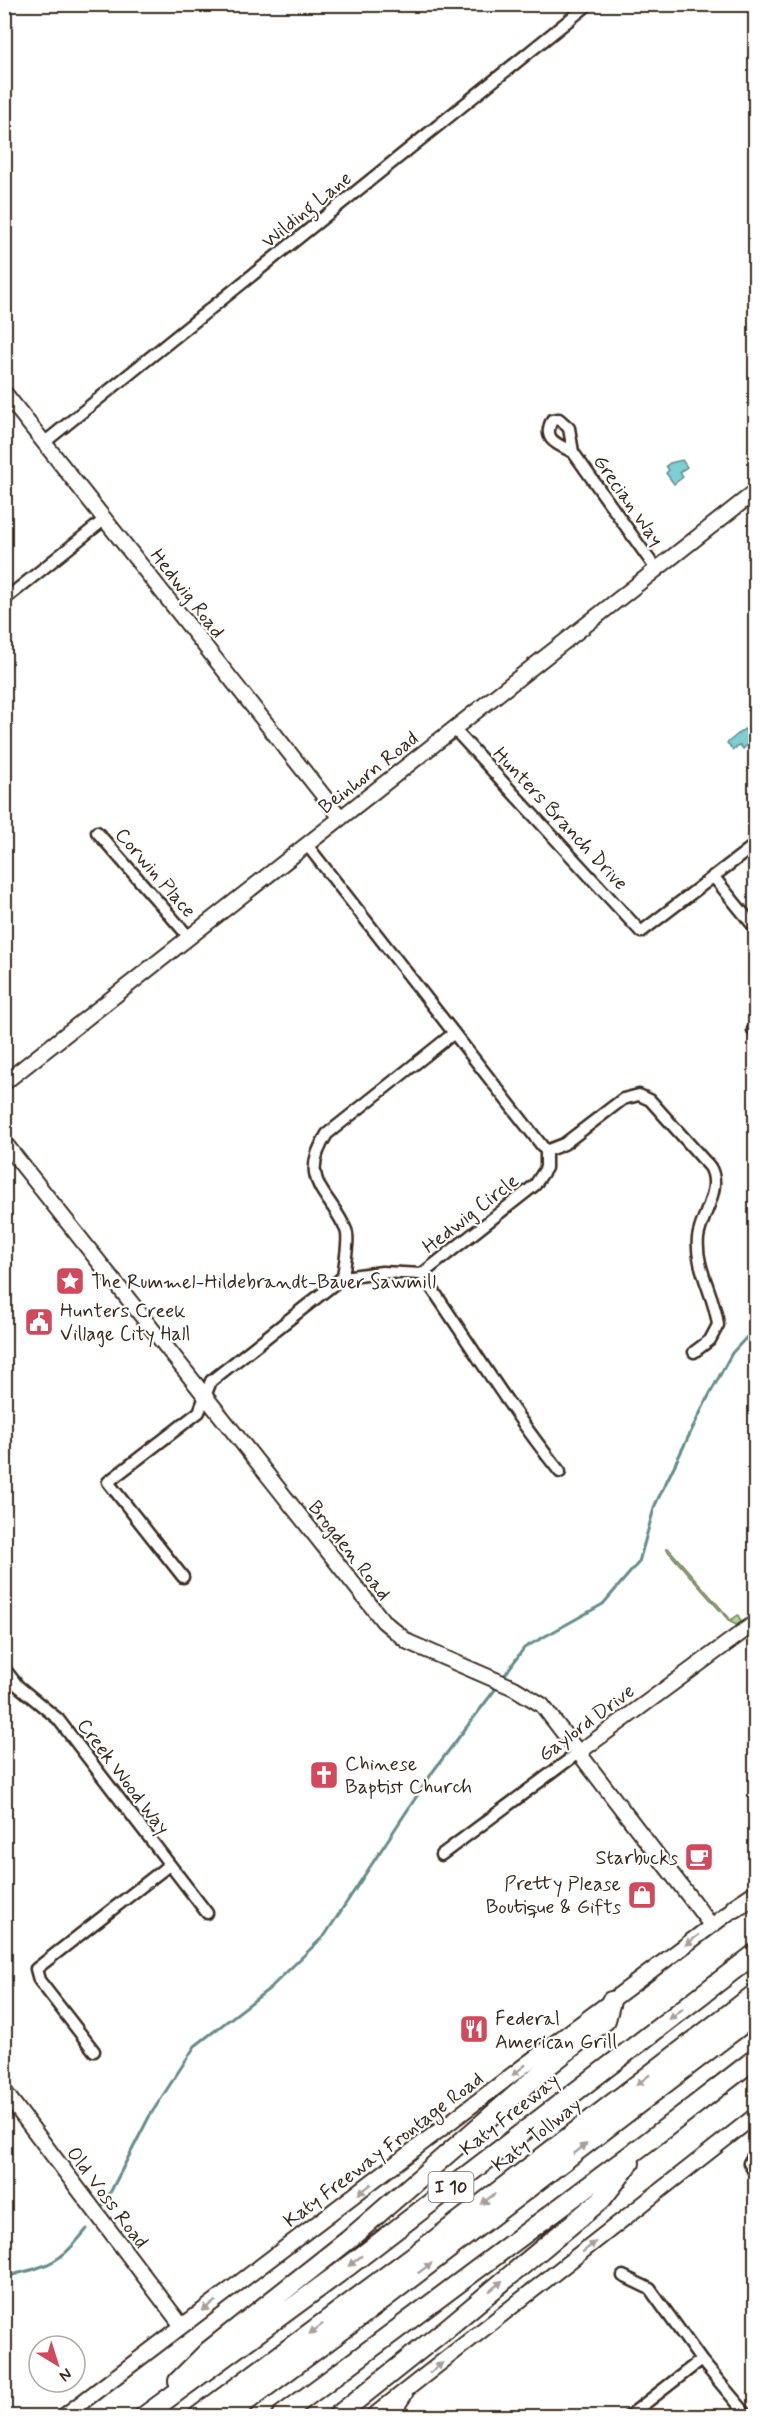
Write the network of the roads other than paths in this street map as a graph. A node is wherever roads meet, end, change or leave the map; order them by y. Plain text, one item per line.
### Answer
1 (589, 4) edge
2 (5, 392) edge
3 (45, 442) junction
4 (573, 452) dead end
5 (756, 491) edge
6 (105, 519) junction
7 (656, 569) junction
8 (4, 600) edge
9 (454, 729) junction
10 (341, 818) junction
11 (97, 832) dead end
12 (756, 844) edge
13 (307, 845) junction
14 (713, 876) junction
15 (756, 929) edge
16 (189, 936) junction
17 (454, 1033) junction
18 (5, 1081) edge
19 (4, 1142) edge
20 (546, 1151) junction
21 (422, 1274) junction
22 (343, 1277) junction
23 (694, 1352) dead end
24 (204, 1395) junction
25 (560, 1472) dead end
26 (183, 1577) dead end
27 (756, 1622) edge
28 (4, 1668) edge
29 (578, 1753) junction
30 (441, 1855) dead end
31 (169, 1865) junction
32 (756, 1893) edge
33 (735, 1908) joint
34 (207, 1913) dead end
35 (711, 1925) junction
36 (756, 1953) edge
37 (756, 1993) edge
38 (611, 2001) junction
39 (756, 2014) edge
40 (94, 2051) dead end
41 (756, 2058) edge
42 (4, 2091) edge
43 (756, 2115) edge
44 (646, 2143) junction
45 (756, 2151) edge
46 (756, 2175) edge
47 (623, 2277) dead end
48 (182, 2326) junction
49 (701, 2360) junction
50 (407, 2391) junction
51 (64, 2416) edge
52 (143, 2416) edge
53 (198, 2416) edge
54 (227, 2416) edge
55 (281, 2416) edge
56 (337, 2416) edge
57 (373, 2416) edge
58 (396, 2416) edge
59 (629, 2416) edge
60 (748, 2416) edge

1 - 3 street, Wilding Lane
2 - 3 street, Hedwig Road
3 - 6 street, Hedwig Road
4 - 7 street, Grecian Way
5 - 7 street, Beinhorn Road
6 - 8 street
6 - 10 street, Hedwig Road
7 - 9 street, Beinhorn Road
9 - 10 street, Beinhorn Road
9 - 14 street, Hunters Branch Drive
10 - 13 street, Beinhorn Road
11 - 16 street, Corwin Place
12 - 14 street
13 - 16 street, Beinhorn Road
13 - 17 street
14 - 15 street
16 - 18 street, Beinhorn Road
17 - 20 street
17 - 22 street
19 - 24 street, Brogden Road
20 - 21 street, Hedwig Circle
20 - 23 street
21 - 22 street, Hedwig Circle
21 - 25 street, Hedwig Circle
22 - 24 street
24 - 26 street
24 - 29 street, Brogden Road
27 - 29 street, Gaylord Drive
28 - 31 street, Creek Wood Way
29 - 30 street, Gaylord Drive
29 - 35 street, Brogden Road
31 - 34 street, Creek Wood Way
31 - 40 street
32 - 33 highway
33 - 35 street, Katy Freeway Frontage Road
35 -> 38 street, Katy Freeway Frontage Road
36 -> 52 highway, Katy Freeway / I 10
37 -> 53 highway, Katy Tollway
38 -> 48 street, Katy Freeway Frontage Road
38 - 52 highway
54 -> 39 highway, Katy Tollway
41 - 44 highway
42 - 48 street, Old Voss Road
50 -> 43 street
44 - 55 highway
56 -> 44 highway
45 - 46 street
47 - 49 street
48 - 51 street, Katy Freeway Frontage Road
49 - 59 street
49 - 60 street
50 - 57 street
50 - 58 street

